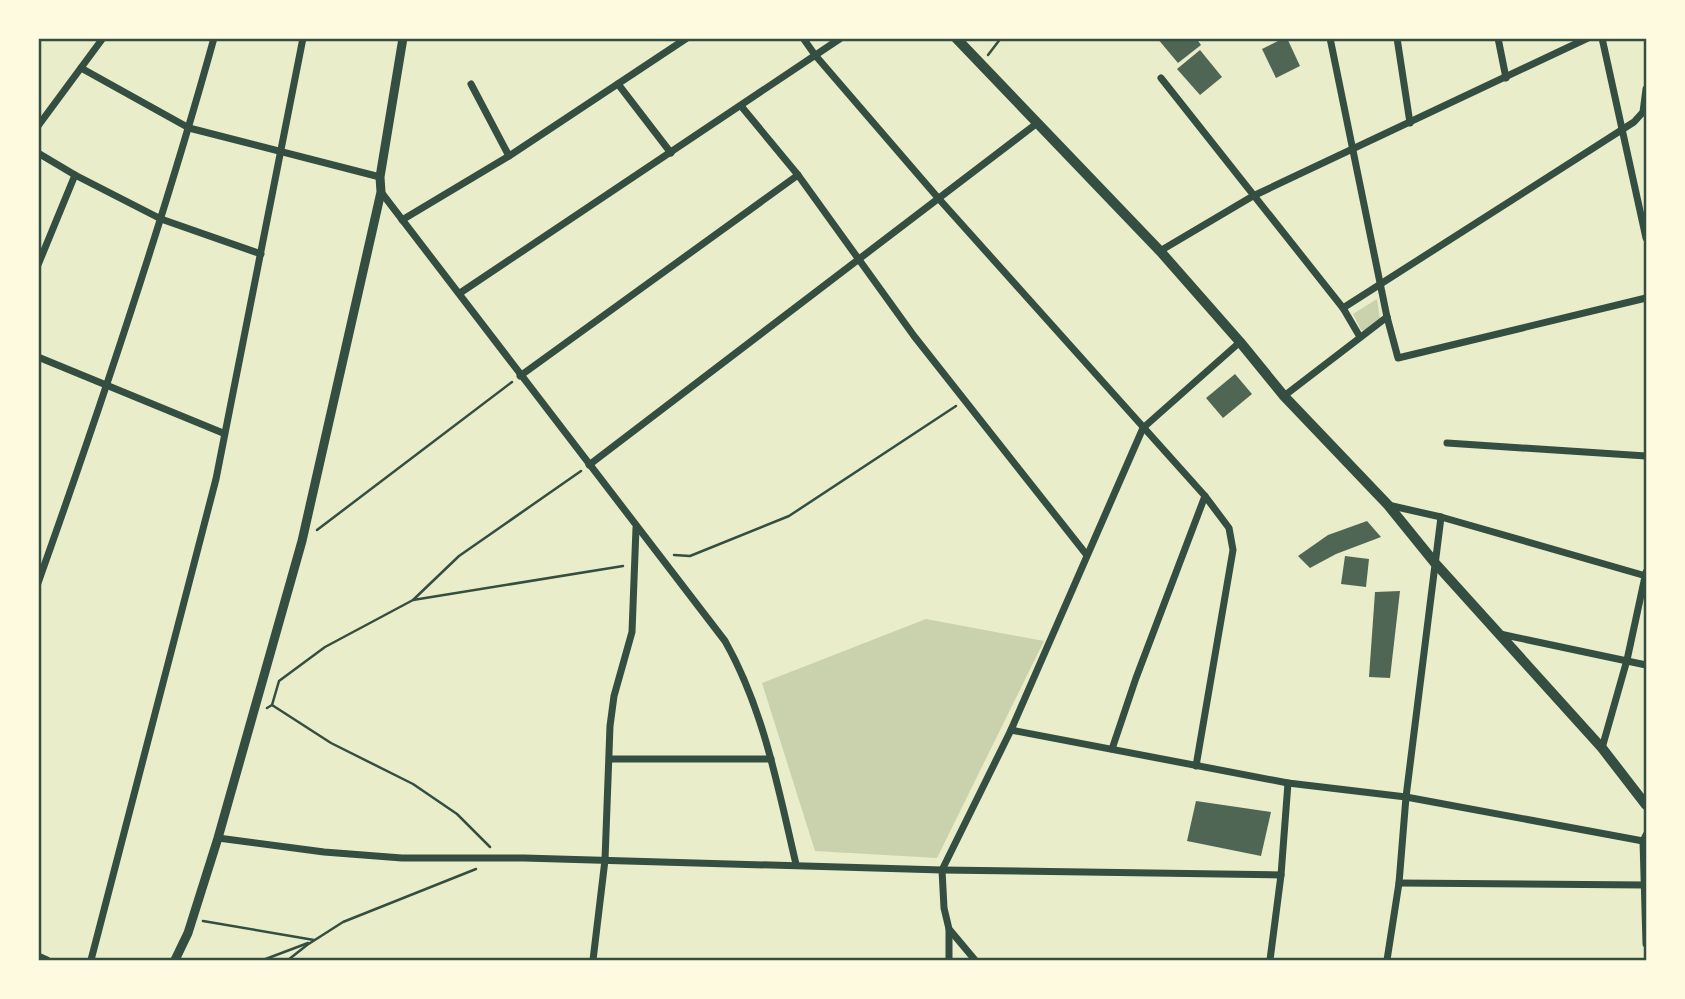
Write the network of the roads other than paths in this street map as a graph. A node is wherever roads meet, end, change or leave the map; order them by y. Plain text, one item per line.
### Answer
1 (103, 38) edge
2 (214, 38) edge
3 (303, 38) edge
4 (403, 38) edge
5 (687, 38) edge
6 (803, 38) edge
7 (841, 38) edge
8 (957, 38) edge
9 (1330, 38) edge
10 (1396, 38) edge
11 (1498, 38) edge
12 (1588, 38) edge
13 (1602, 38) edge
14 (815, 55) junction
15 (81, 68) junction
16 (1161, 78) dead end
17 (1506, 78) junction
18 (471, 84) dead end
19 (618, 84) junction
20 (1647, 89) edge
21 (741, 106) junction
22 (1410, 123) junction
23 (1036, 124) junction
24 (38, 126) edge
25 (189, 128) junction
26 (1622, 129) junction
27 (1352, 150) junction
28 (282, 151) junction
29 (38, 153) edge
30 (671, 153) junction
31 (509, 156) junction
32 (75, 175) junction
33 (798, 175) junction
34 (380, 177) junction
35 (381, 192) junction
36 (1253, 196) junction
37 (939, 199) junction
38 (161, 219) junction
39 (402, 220) junction
40 (1647, 238) edge
41 (1160, 251) junction
42 (261, 254) junction
43 (858, 261) junction
44 (38, 265) edge
45 (1380, 285) junction
46 (460, 293) junction
47 (1647, 298) edge
48 (1343, 308) junction
49 (1387, 317) junction
50 (1360, 337) junction
51 (1241, 341) junction
52 (38, 357) edge
53 (520, 376) junction
54 (108, 385) junction
55 (1284, 396) junction
56 (1143, 428) junction
57 (223, 433) junction
58 (1447, 443) dead end
59 (1647, 456) edge
60 (589, 465) junction
61 (1205, 496) junction
62 (1388, 505) junction
63 (1441, 517) junction
64 (636, 527) junction
65 (1086, 554) junction
66 (1434, 563) junction
67 (1646, 574) edge
68 (38, 583) edge
69 (1498, 634) junction
70 (1627, 660) junction
71 (1647, 664) edge
72 (1011, 730) junction
73 (1112, 748) junction
74 (1602, 748) junction
75 (610, 759) junction
76 (771, 759) junction
77 (1196, 766) junction
78 (1288, 783) junction
79 (1406, 797) junction
80 (1645, 800) edge
81 (218, 838) junction
82 (1645, 838) edge
83 (605, 860) junction
84 (796, 864) junction
85 (942, 870) junction
86 (1281, 875) junction
87 (1399, 883) junction
88 (1645, 885) edge
89 (949, 929) junction
90 (1647, 944) edge
91 (38, 956) edge
92 (47, 961) edge
93 (90, 961) edge
94 (176, 961) edge
95 (593, 961) edge
96 (949, 961) edge
97 (975, 961) edge
98 (1270, 961) edge
99 (1387, 961) edge

1 - 15 street
2 - 25 street
3 - 28 street
4 - 34 street
5 - 19 street
6 - 14 street
7 - 14 street
8 - 23 main road
9 - 27 street
10 - 22 street
11 - 17 street
12 - 17 street
13 - 26 street
14 - 21 street
14 - 37 street
15 - 24 street
15 - 25 street
16 - 36 street
17 - 22 street
18 - 31 street
19 - 30 street
19 - 31 street
20 - 26 street
21 - 30 street
21 - 33 street
22 - 27 street
23 - 37 street
23 - 41 main road
25 - 28 street
25 - 38 street
26 - 40 street
26 - 45 street
27 - 36 street
27 - 45 street
28 - 34 street
28 - 42 street
29 - 32 street
30 - 46 street
31 - 39 street
32 - 38 street
32 - 44 street
33 - 43 street
33 - 53 street
34 - 35 street
35 - 39 street
35 - 81 street
36 - 41 street
36 - 48 street
37 - 43 street
37 - 56 street
38 - 42 street
38 - 54 street
39 - 46 street
41 - 51 main road
42 - 57 street
43 - 60 street
43 - 65 street
45 - 48 street
45 - 49 street
46 - 53 street
47 - 49 street
48 - 50 street
49 - 50 street
50 - 55 street
51 - 55 main road
51 - 56 street
52 - 54 street
53 - 60 street
54 - 57 street
54 - 68 street
55 - 62 main road
56 - 61 street
56 - 65 street
57 - 93 street
58 - 59 street
60 - 64 street
61 - 73 street
61 - 77 street
62 - 63 street
62 - 66 main road
63 - 66 street
63 - 67 street
64 - 75 street
64 - 76 street
65 - 72 street
66 - 69 main road
66 - 79 street
67 - 70 street
69 - 70 street
69 - 74 main road
70 - 71 street
70 - 74 street
72 - 73 street
72 - 85 street
73 - 77 street
74 - 80 main road
75 - 76 street
75 - 83 street
76 - 84 street
77 - 78 street
78 - 79 street
78 - 86 street
79 - 82 street
79 - 87 street
81 - 83 street
81 - 94 street
82 - 88 street
83 - 84 street
83 - 95 street
84 - 85 street
85 - 86 street
85 - 89 street
86 - 98 street
87 - 88 street
87 - 99 street
88 - 90 street
89 - 96 street
89 - 97 street
91 - 92 street

